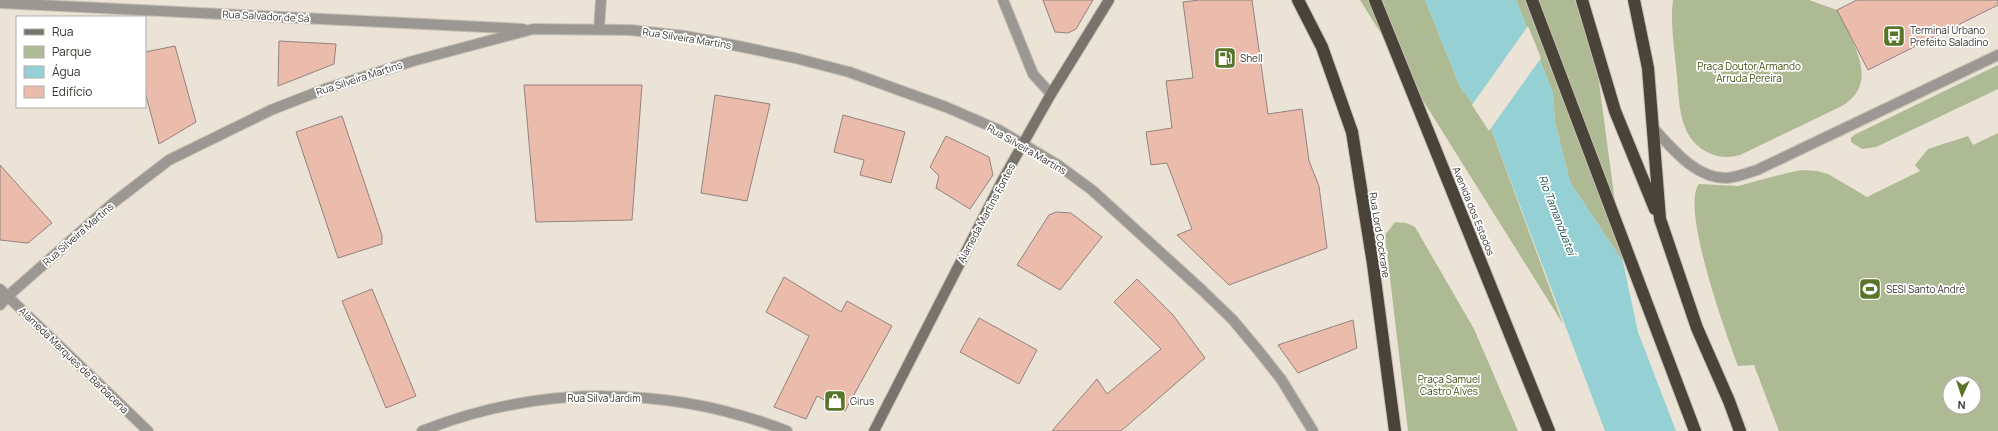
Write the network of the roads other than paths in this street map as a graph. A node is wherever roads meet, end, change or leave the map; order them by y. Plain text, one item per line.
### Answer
1 (601, 0) edge
2 (1003, 0) edge
3 (1109, 0) edge
4 (1298, 0) edge
5 (1375, 0) edge
6 (1532, 0) edge
7 (1582, 0) edge
8 (0, 3) edge
9 (1638, 3) edge
10 (533, 29) junction
11 (599, 29) junction
12 (1998, 55) edge
13 (1051, 94) junction
14 (1654, 129) junction
15 (1022, 145) junction
16 (1660, 219) junction
17 (0, 289) edge
18 (8, 296) junction
19 (0, 305) edge
20 (148, 431) edge
21 (422, 431) edge
22 (786, 431) edge
23 (874, 431) edge
24 (1313, 431) edge
25 (1395, 431) edge
26 (1550, 431) edge
27 (1695, 431) edge
28 (1740, 431) edge

1 - 11 street
2 - 13 street
3 - 13 main road, Alameda Martins Fontes
4 - 25 highway, Rua Lord Cockrane
5 - 26 highway, Avenida dos Estados
6 - 27 highway
7 - 16 highway
8 - 10 street, Rua Salvador de Sá
9 - 14 highway
10 - 11 street, Rua Silveira Martins
10 - 18 street, Rua Silveira Martins
11 - 15 street, Rua Silveira Martins
12 - 14 street
13 - 15 main road, Alameda Martins Fontes
14 - 16 highway
15 - 23 main road, Alameda Martins Fontes
15 - 24 street, Rua Silveira Martins
16 - 28 highway
17 - 18 street, Alameda Marques de Barbacena
18 - 19 street, Rua Silveira Martins
18 - 20 street, Alameda Marques de Barbacena
21 - 22 street, Rua Silva Jardim

